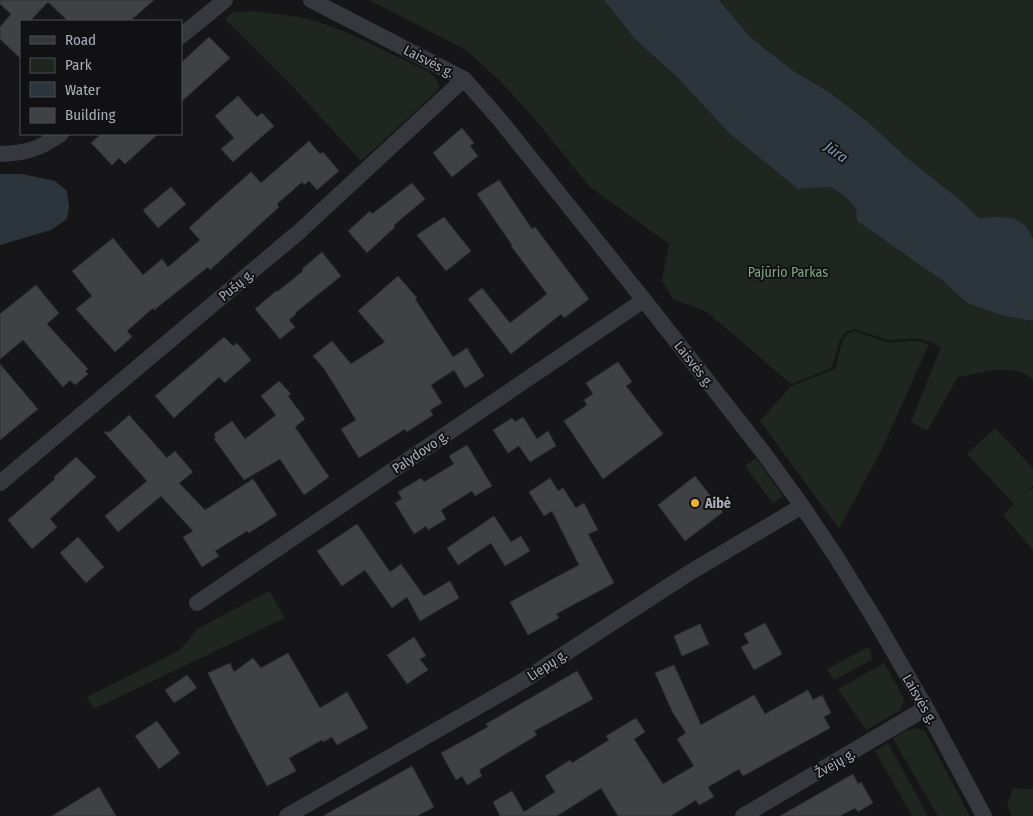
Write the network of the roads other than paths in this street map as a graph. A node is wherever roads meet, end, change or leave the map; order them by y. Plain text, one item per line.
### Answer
1 (225, 0) edge
2 (311, 0) edge
3 (182, 35) edge
4 (464, 80) junction
5 (60, 135) edge
6 (0, 154) edge
7 (644, 300) junction
8 (0, 483) edge
9 (802, 506) junction
10 (197, 603) dead end
11 (926, 708) junction
12 (287, 816) edge
13 (743, 816) edge
14 (984, 816) edge

1 - 3 street
2 - 4 street, Laisvės g.
4 - 7 street, Laisvės g.
4 - 8 street, Pušų g.
5 - 6 street
7 - 9 street, Laisvės g.
7 - 10 street, Palydovo g.
9 - 11 street, Laisvės g.
9 - 12 street, Liepų g.
11 - 13 street, Žvejų g.
11 - 14 street, Laisvės g.

